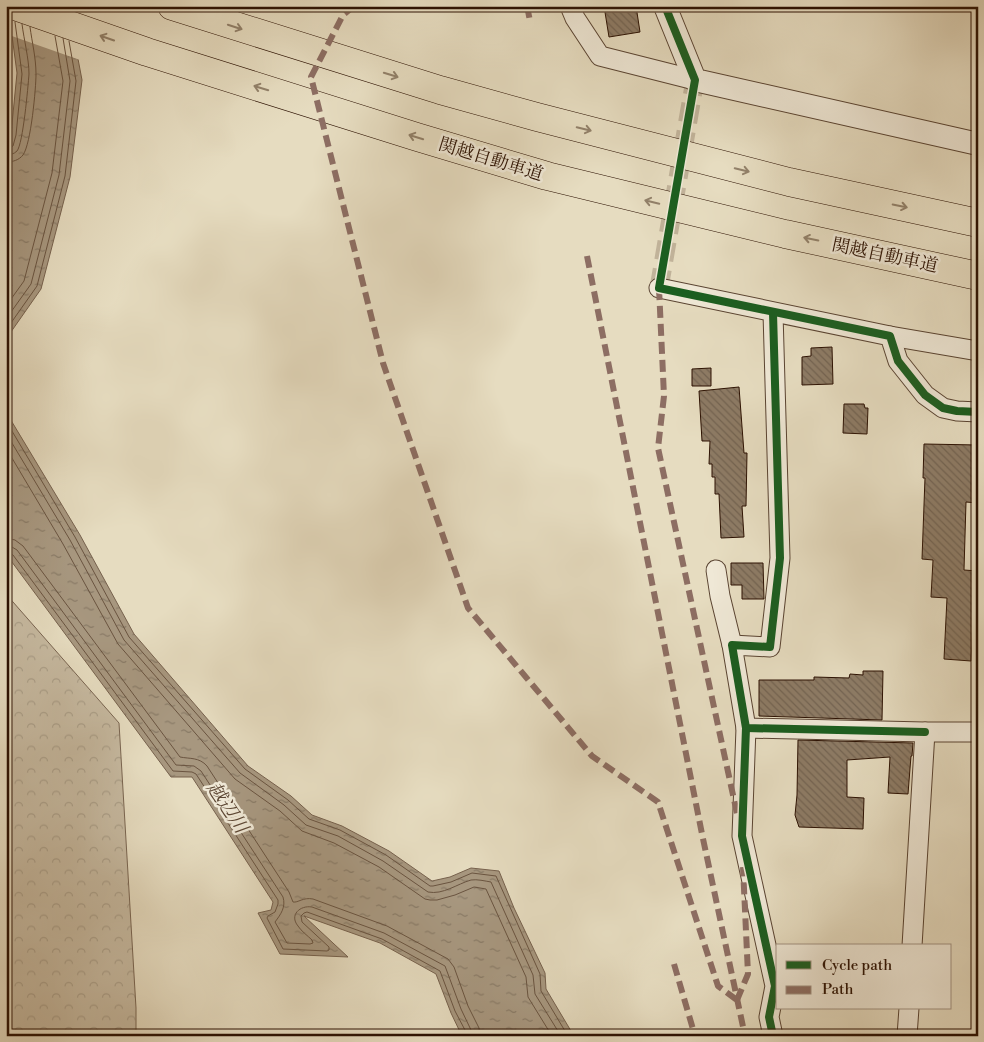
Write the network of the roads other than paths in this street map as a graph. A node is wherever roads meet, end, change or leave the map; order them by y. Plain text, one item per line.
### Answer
1 (15, 6) edge
2 (172, 6) edge
3 (570, 6) edge
4 (665, 6) edge
5 (695, 80) junction
6 (978, 144) edge
7 (978, 223) edge
8 (978, 276) edge
9 (660, 288) dead end
10 (773, 313) junction
11 (890, 336) junction
12 (978, 351) edge
13 (978, 412) edge
14 (716, 570) dead end
15 (732, 645) junction
16 (746, 728) junction
17 (925, 732) junction
18 (978, 732) edge
19 (912, 944) edge
20 (909, 1010) edge
21 (773, 1036) edge
22 (907, 1036) edge

8 -> 1 highway, 関越自動車道
2 -> 7 highway
3 - 5 street
4 - 5 street
5 - 6 street
9 - 10 street
10 - 11 street
10 - 15 street
11 - 12 street
11 - 13 street
14 - 15 street
15 - 16 street
16 - 17 street
16 - 21 street
17 - 18 street
17 - 19 street
20 - 22 street

